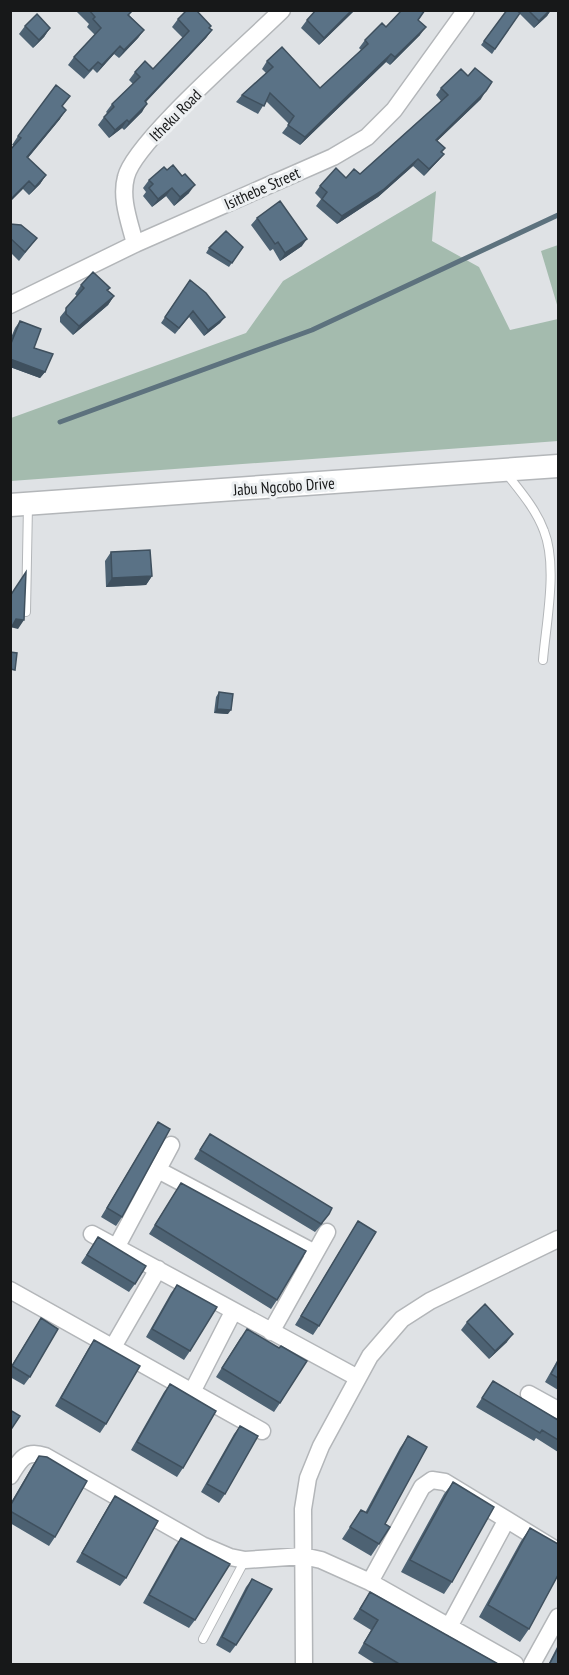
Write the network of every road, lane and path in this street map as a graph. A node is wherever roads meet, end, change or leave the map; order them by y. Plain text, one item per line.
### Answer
1 (282, 10) edge
2 (466, 10) edge
3 (135, 244) junction
4 (10, 305) edge
5 (558, 466) edge
6 (504, 470) junction
7 (19, 505) edge
8 (26, 612) edge
9 (543, 660) dead end
10 (171, 1145) dead end
11 (158, 1170) junction
12 (327, 1232) dead end
13 (92, 1234) dead end
14 (558, 1239) edge
15 (117, 1246) junction
16 (315, 1253) junction
17 (158, 1269) junction
18 (10, 1290) edge
19 (233, 1312) junction
20 (271, 1332) junction
21 (113, 1347) junction
22 (358, 1378) junction
23 (192, 1392) junction
24 (530, 1394) dead end
25 (558, 1410) edge
26 (262, 1431) dead end
27 (10, 1476) edge
28 (506, 1521) junction
29 (558, 1551) edge
30 (303, 1556) junction
31 (245, 1560) junction
32 (370, 1582) junction
33 (558, 1617) edge
34 (449, 1627) junction
35 (204, 1640) dead end
36 (304, 1665) edge
37 (515, 1665) edge
38 (532, 1665) edge

1 - 3 street, Itheku Road
2 - 3 street, Isithebe Street
3 - 4 street, Isithebe Street
5 - 6 main road, Jabu Ngcobo Drive
6 - 7 main road, Jabu Ngcobo Drive
6 - 9 lane
7 - 8 lane
10 - 11 street
11 - 15 street
11 - 16 street
12 - 16 street
13 - 15 street
14 - 22 street
15 - 17 street
16 - 20 street
17 - 19 street
17 - 21 street
18 - 21 street
19 - 20 street
19 - 23 street
20 - 22 street
21 - 23 street
22 - 30 street
23 - 26 street
24 - 25 street
27 - 31 street
28 - 29 street
28 - 32 street
28 - 34 street
30 - 31 street
30 - 32 street
30 - 36 street
31 - 35 lane
32 - 34 street
33 - 38 street
34 - 37 street

